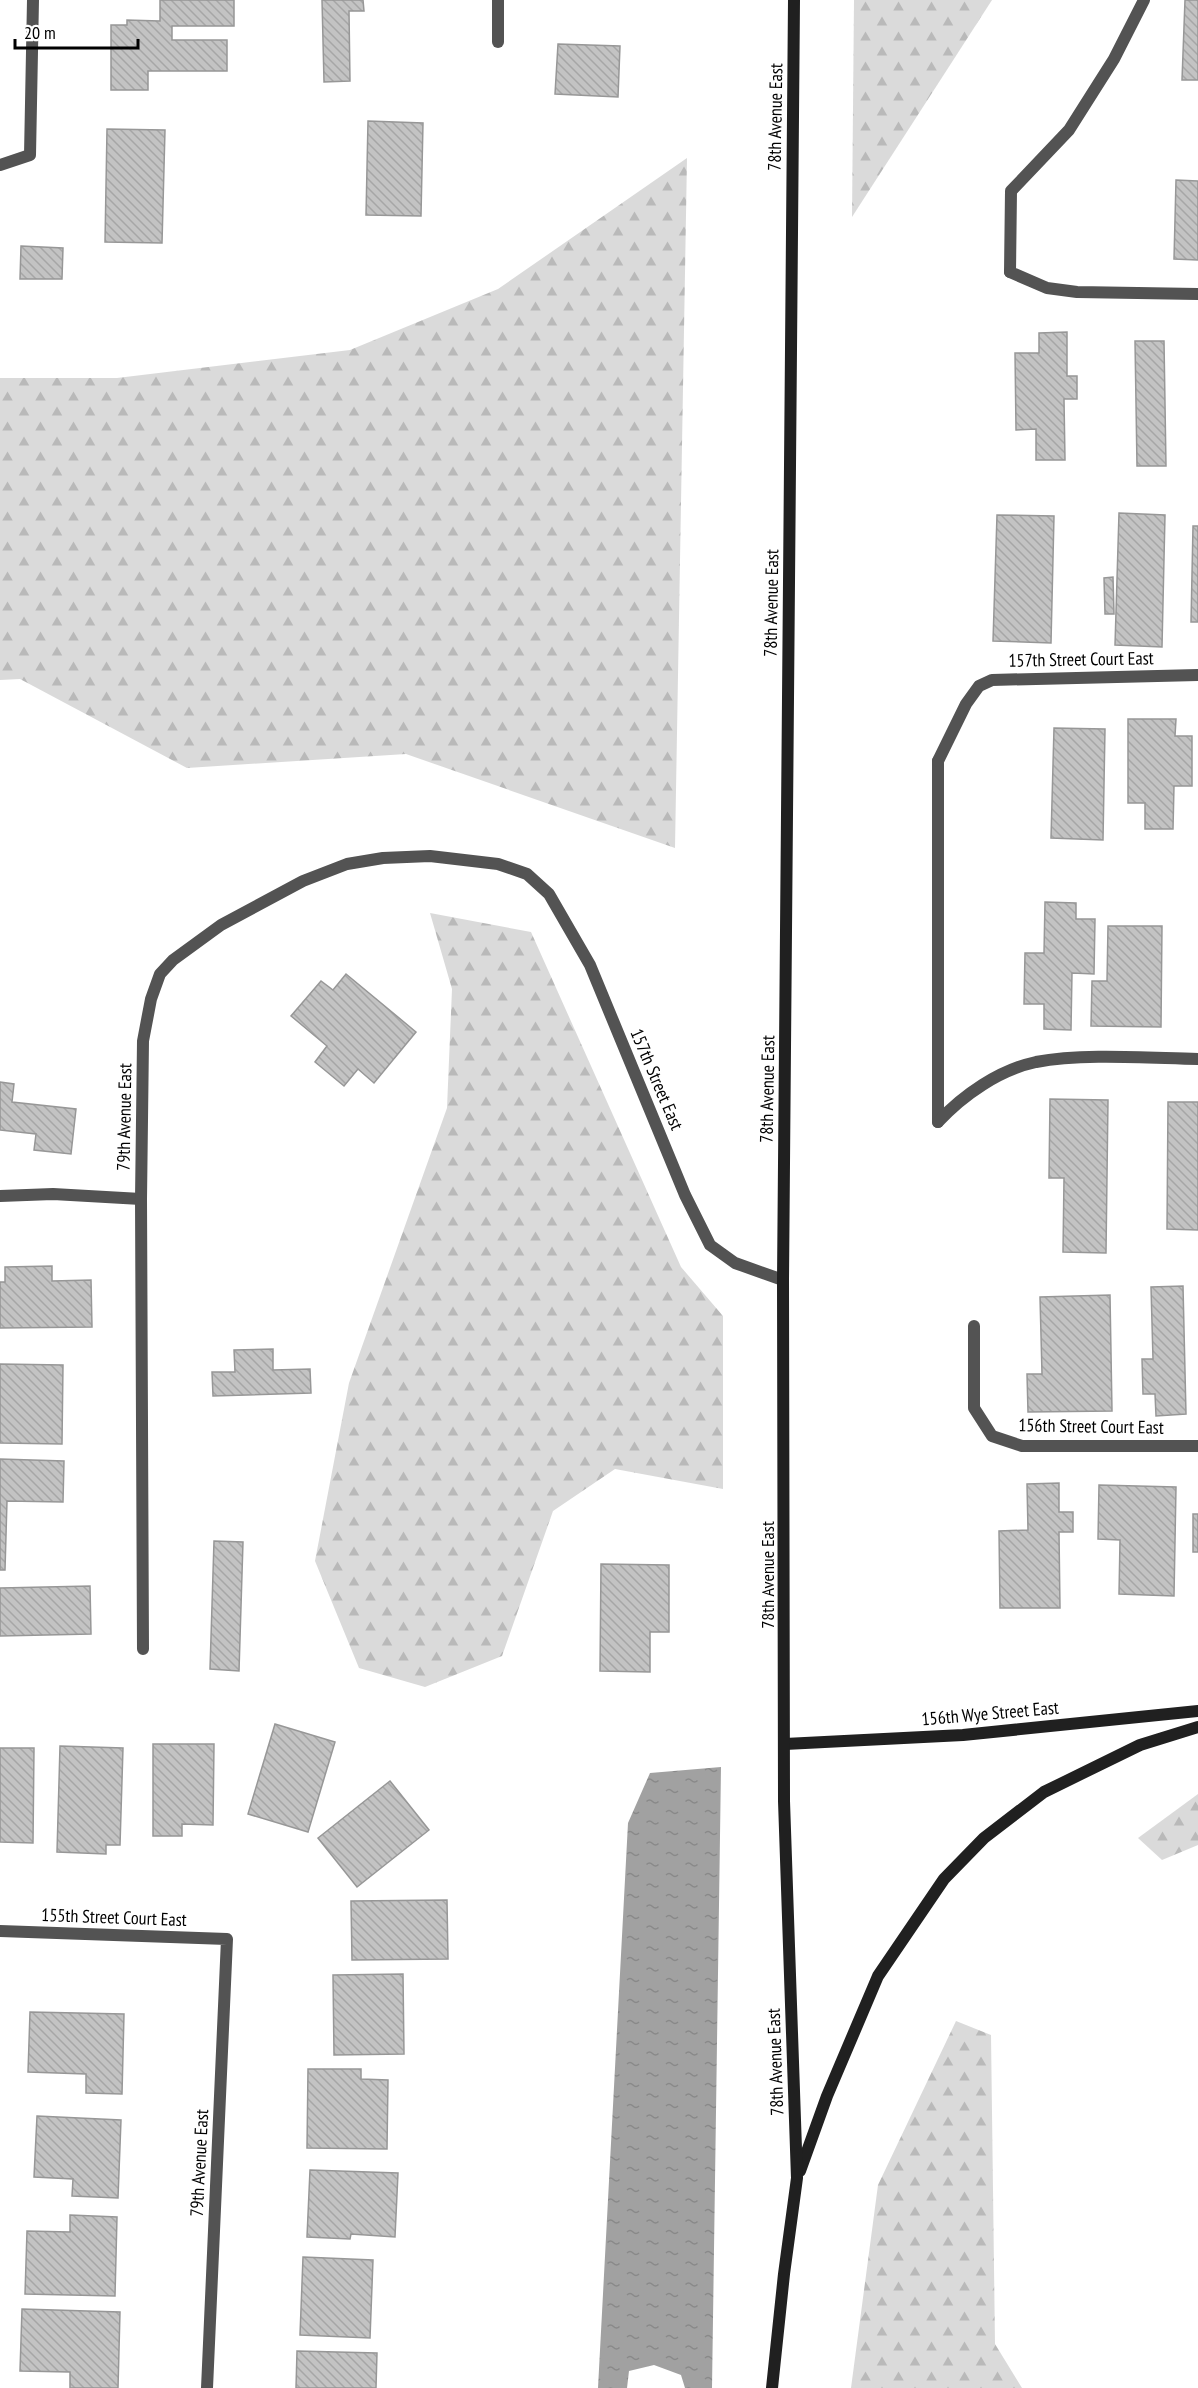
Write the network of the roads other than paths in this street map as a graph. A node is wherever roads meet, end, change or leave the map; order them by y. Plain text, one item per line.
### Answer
1 (33, 0) edge
2 (498, 0) edge
3 (794, 0) edge
4 (1144, 0) edge
5 (498, 42) dead end
6 (0, 165) edge
7 (1198, 294) edge
8 (1198, 675) edge
9 (514, 869) joint
10 (1198, 1059) edge
11 (0, 1196) edge
12 (141, 1199) junction
13 (783, 1280) junction
14 (974, 1326) dead end
15 (1198, 1446) edge
16 (142, 1649) dead end
17 (1198, 1711) edge
18 (1198, 1727) edge
19 (785, 1744) junction
20 (0, 1931) edge
21 (227, 1939) joint
22 (797, 2178) junction
23 (207, 2388) edge
24 (772, 2388) edge

1 - 6 street
2 - 5 street
3 - 13 street, 78th Avenue East
4 - 7 street
8 - 10 street, 157th Street Court East
9 - 12 street, 79th Avenue East
9 - 13 street, 157th Street East
11 - 12 street
12 - 16 street, 79th Avenue East
13 - 19 street, 78th Avenue East
14 - 15 street, 156th Street Court East
17 - 19 street, 156th Wye Street East
18 - 22 street, 78th Avenue East
19 - 22 street, 78th Avenue East
20 - 21 street, 155th Street Court East
21 - 23 street, 79th Avenue East
22 - 24 street, 78th Avenue East

